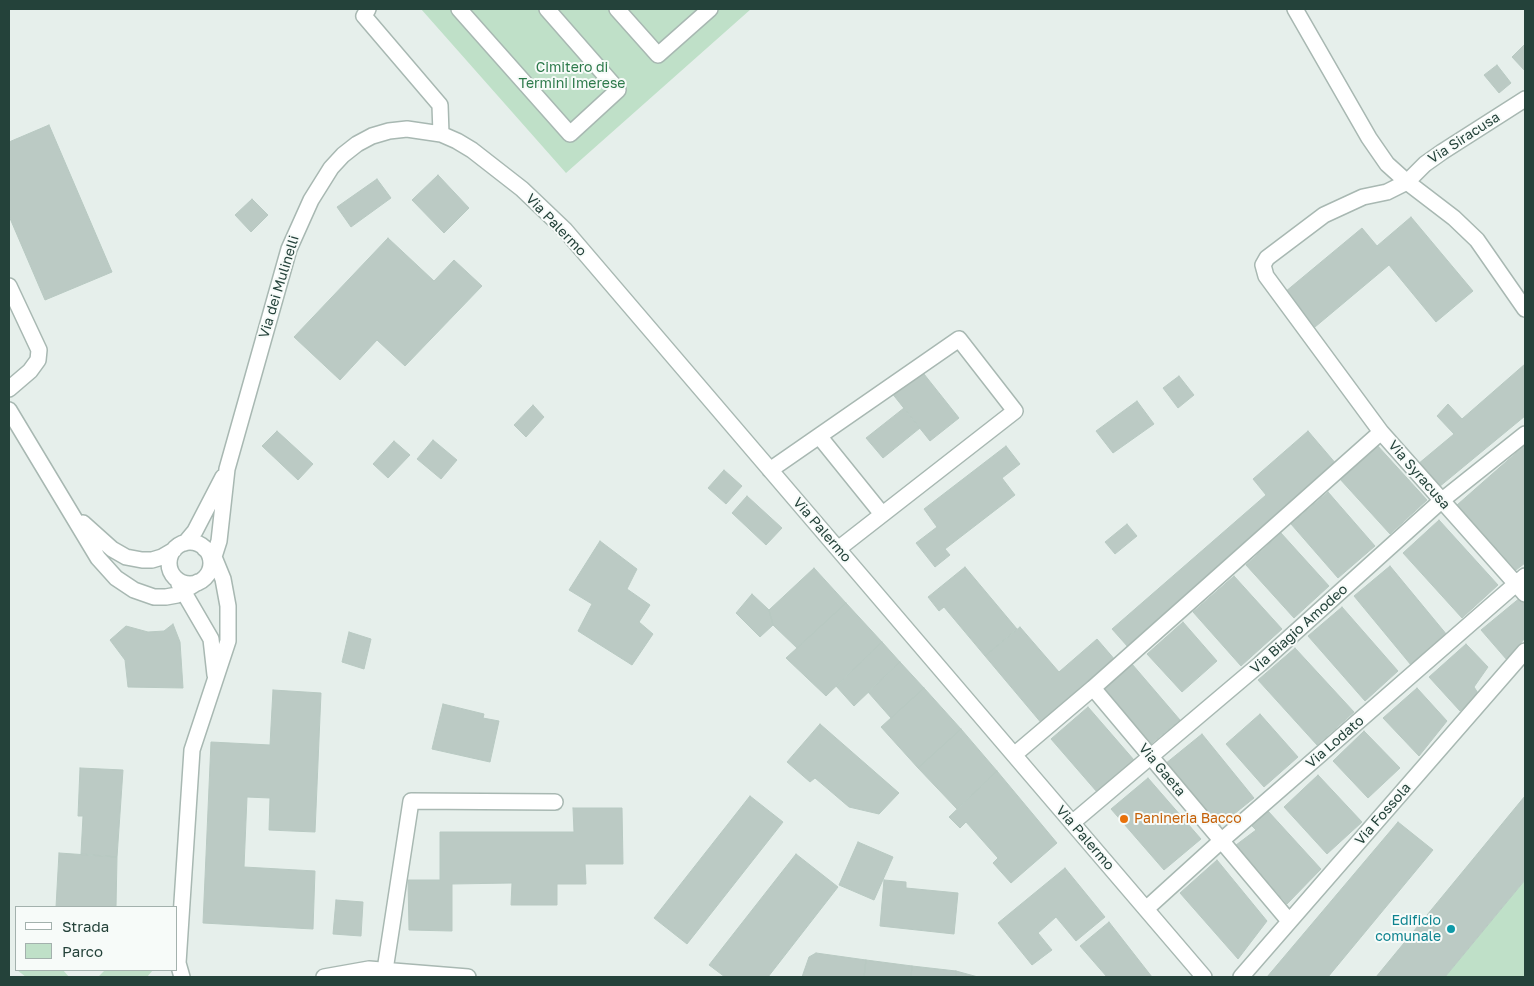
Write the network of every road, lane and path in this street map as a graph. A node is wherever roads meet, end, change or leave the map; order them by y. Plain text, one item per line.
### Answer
1 (368, 9) edge
2 (459, 9) edge
3 (547, 9) edge
4 (617, 9) edge
5 (710, 9) edge
6 (1295, 9) edge
7 (1525, 99) edge
8 (406, 129) joint
9 (441, 134) junction
10 (1407, 182) junction
11 (9, 286) edge
12 (1525, 308) edge
13 (1321, 350) joint
14 (9, 389) edge
15 (9, 410) edge
16 (1381, 432) junction
17 (1525, 434) edge
18 (819, 436) junction
19 (228, 469) junction
20 (770, 470) junction
21 (1441, 501) junction
22 (72, 514) junction
23 (882, 514) junction
24 (179, 546) junction
25 (838, 549) junction
26 (210, 557) junction
27 (173, 575) junction
28 (198, 582) junction
29 (1522, 585) edge
30 (184, 592) junction
31 (1525, 651) edge
32 (215, 680) junction
33 (1093, 688) junction
34 (1014, 755) junction
35 (1150, 757) junction
36 (555, 802) dead end
37 (1072, 823) junction
38 (1221, 841) junction
39 (1146, 909) junction
40 (1289, 921) junction
41 (385, 970) junction
42 (182, 977) edge
43 (324, 977) edge
44 (468, 977) edge
45 (1204, 977) edge
46 (1241, 977) edge

1 - 9 street
2 - 3 street
4 - 5 street
6 - 10 street
7 - 10 street, Via Siracusa
8 - 9 street, Via Palermo
8 - 19 street, Via dei Mulinelli
9 - 20 street, Via Palermo
10 - 12 street
10 - 13 street, Via Siracusa
11 - 14 street
13 - 16 street, Via Syracusa
15 - 22 street
16 - 21 street, Via Syracusa
16 - 33 street
17 - 21 street, Via Biagio Amodeo
18 - 20 street
18 - 23 street
18 - 23 street
19 - 24 street
19 - 26 street
20 - 25 street, Via Palermo
21 - 29 street, Via Syracusa
21 - 35 street, Via Biagio Amodeo
22 - 24 street
22 - 30 street
23 - 25 street
24 - 26 street
24 - 27 street
25 - 34 street, Via Palermo
26 - 28 street
26 - 32 street
27 - 28 street
27 - 30 street
28 - 30 street
29 - 38 street, Via Lodato
30 - 32 street
31 - 40 street, Via Fossola
32 - 42 street
33 - 34 street
33 - 35 street, Via Gaeta
34 - 37 street, Via Palermo
35 - 37 street, Via Biagio Amodeo
35 - 38 street, Via Gaeta
36 - 41 street
37 - 39 street, Via Palermo
38 - 39 street, Via Lodato
38 - 40 street, Via Gaeta
39 - 45 street, Via Palermo
40 - 46 street, Via Fossola
41 - 43 street
41 - 44 street

